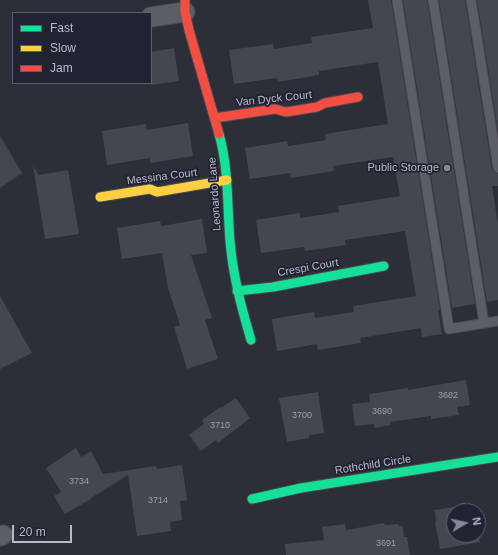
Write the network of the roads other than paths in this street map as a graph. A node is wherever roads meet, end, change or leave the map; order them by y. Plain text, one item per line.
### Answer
1 (397, 0) edge
2 (433, 0) edge
3 (471, 0) edge
4 (185, 6) edge
5 (152, 17) edge
6 (358, 97) dead end
7 (215, 118) junction
8 (498, 168) edge
9 (227, 180) junction
10 (100, 197) dead end
11 (384, 266) dead end
12 (236, 291) junction
13 (498, 321) edge
14 (484, 323) junction
15 (251, 340) dead end
16 (498, 457) edge
17 (252, 499) dead end

1 - 14 lane
2 - 14 lane
3 - 8 lane
4 - 5 street
4 - 7 street, Leonardo Lane
6 - 7 street, Van Dyck Court
7 - 9 street, Leonardo Lane
9 - 10 street, Messina Court
9 - 12 street, Leonardo Lane
11 - 12 street, Crespi Court
12 - 15 street, Leonardo Lane
13 - 14 lane
16 - 17 street, Rothchild Circle

